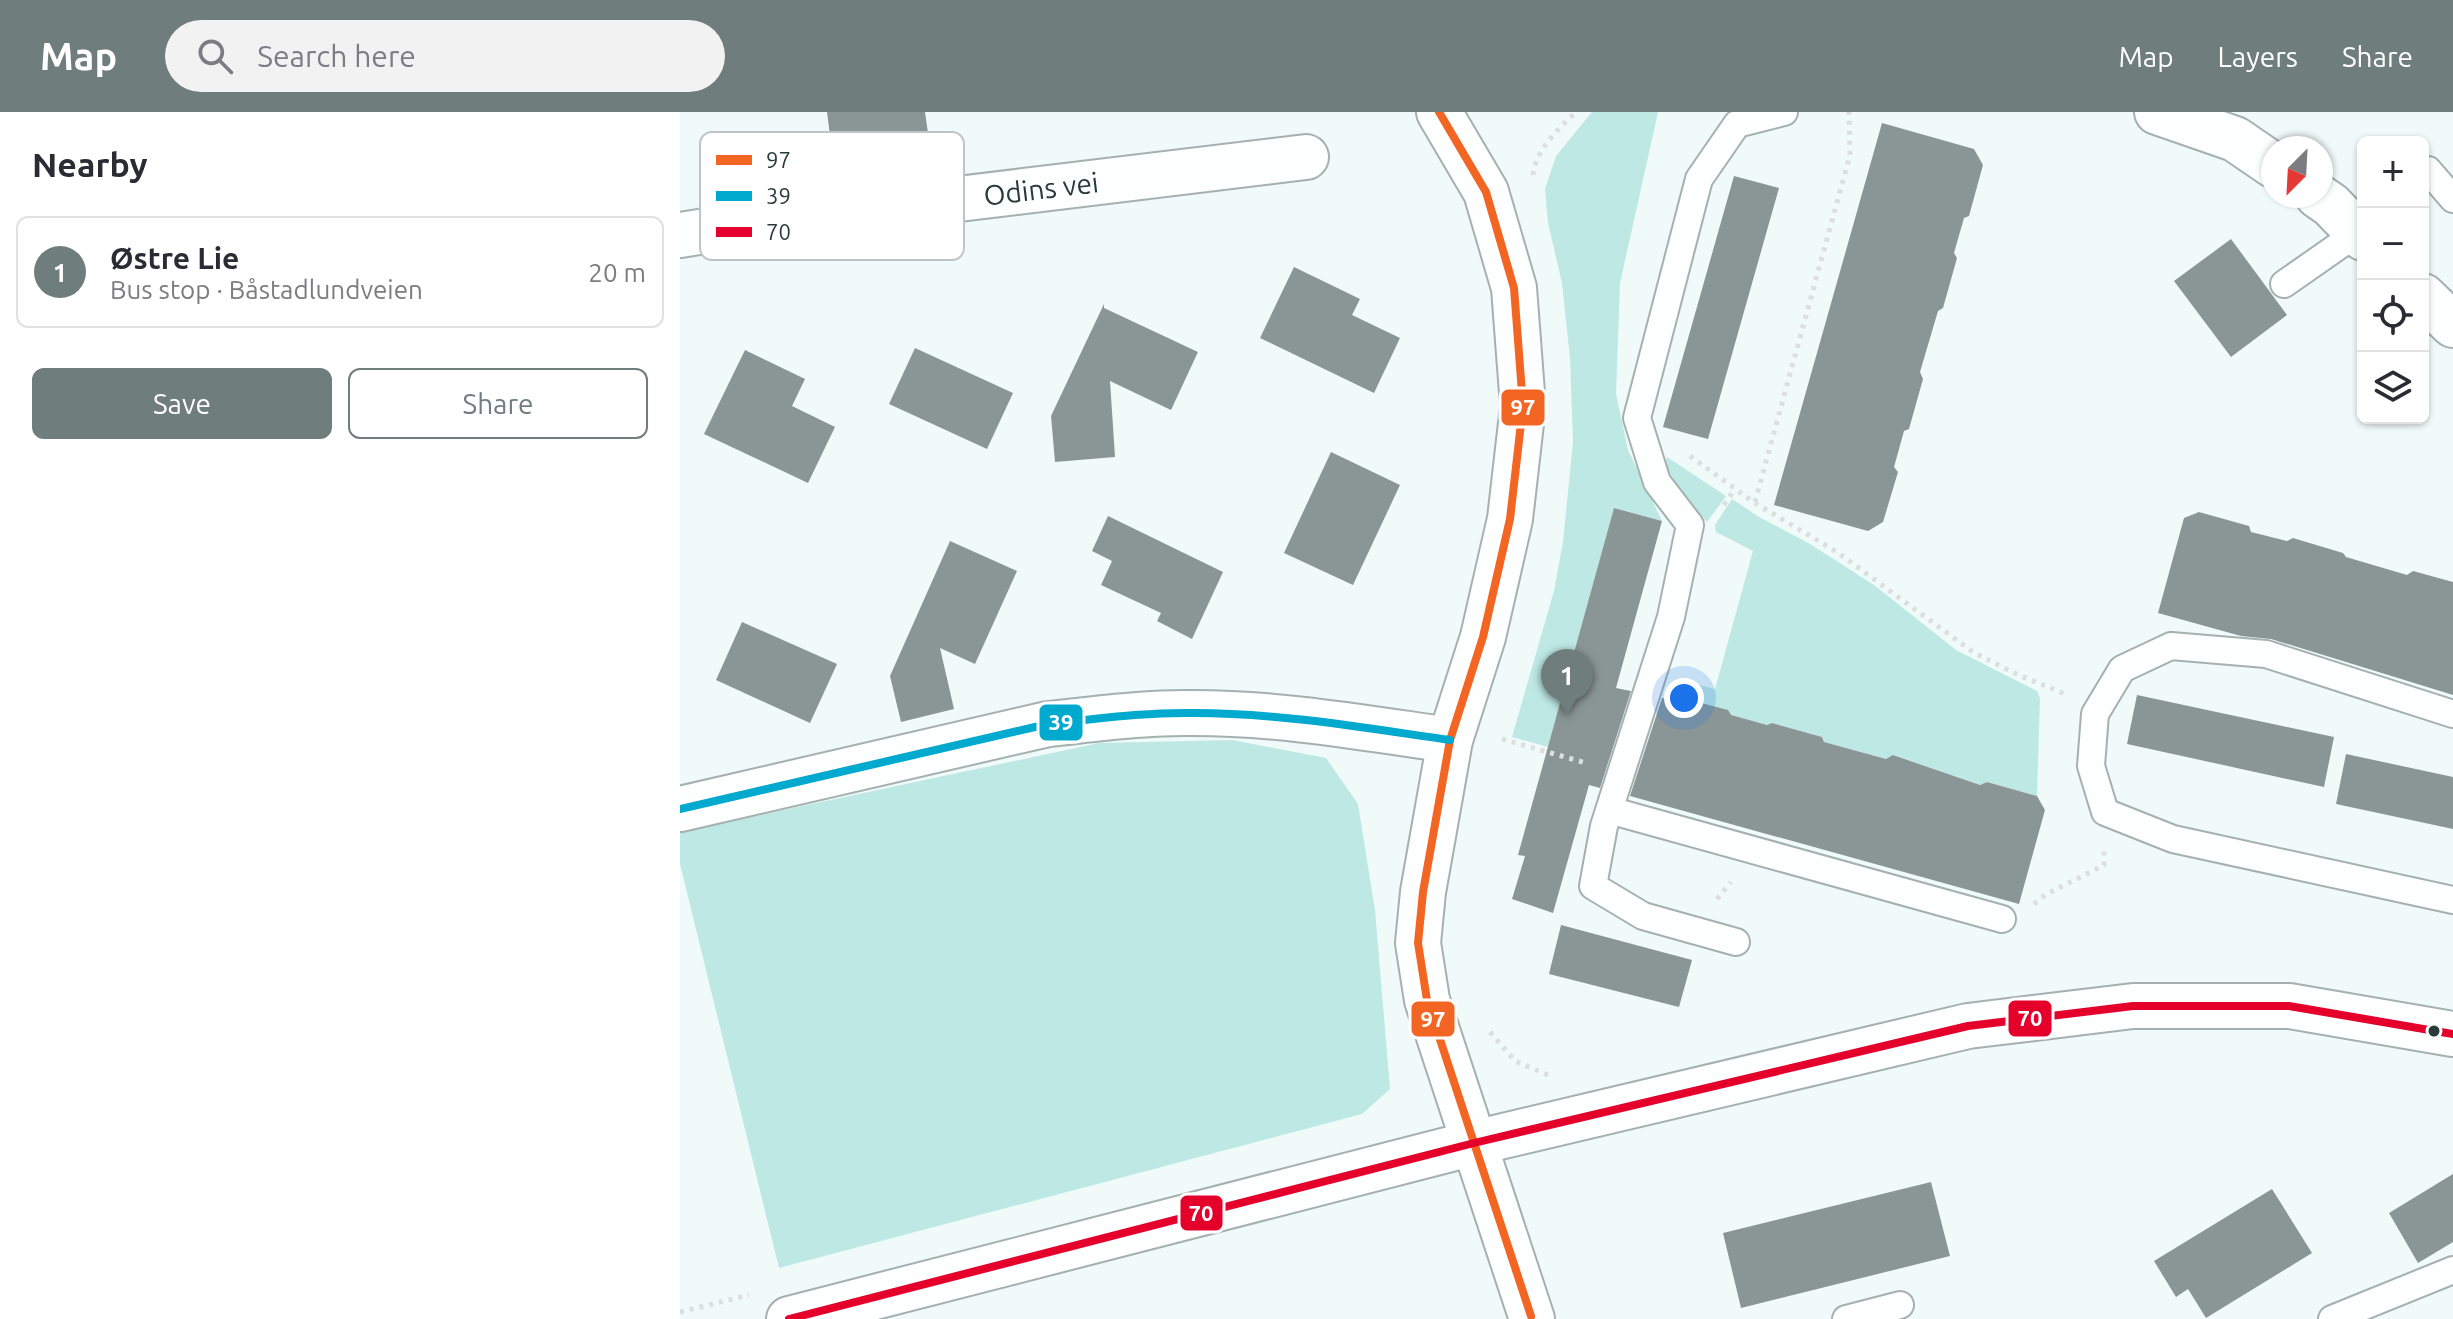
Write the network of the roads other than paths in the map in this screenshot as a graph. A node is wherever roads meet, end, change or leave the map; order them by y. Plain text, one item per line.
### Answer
1 (1784, 112) edge
2 (2157, 112) edge
3 (1442, 113) edge
4 (1306, 157) dead end
5 (2261, 157) edge
6 (2429, 171) edge
7 (964, 198) edge
8 (2453, 199) edge
9 (2333, 207) edge
10 (700, 232) edge
11 (2357, 232) edge
12 (680, 235) edge
13 (2357, 237) edge
14 (2284, 284) dead end
15 (2429, 302) edge
16 (2453, 325) edge
17 (2453, 714) edge
18 (1450, 740) junction
19 (680, 809) edge
20 (1609, 810) junction
21 (2453, 900) edge
22 (2002, 919) road end
23 (1736, 942) dead end
24 (2453, 1034) edge
25 (1474, 1143) junction
26 (2453, 1270) edge
27 (1900, 1305) dead end
28 (789, 1319) edge
29 (1532, 1319) edge
30 (1846, 1319) edge
31 (2332, 1319) edge

1 - 20 lane
2 - 5 street
3 - 18 street
4 - 7 street, Odins vei
6 - 8 lane
9 - 11 street
10 - 12 street, Odins vei
13 - 14 lane
15 - 16 street
17 - 21 lane
18 - 19 street
18 - 25 street
20 - 22 lane
20 - 23 lane
24 - 25 street
25 - 28 street
25 - 29 street
26 - 31 lane
27 - 30 lane

